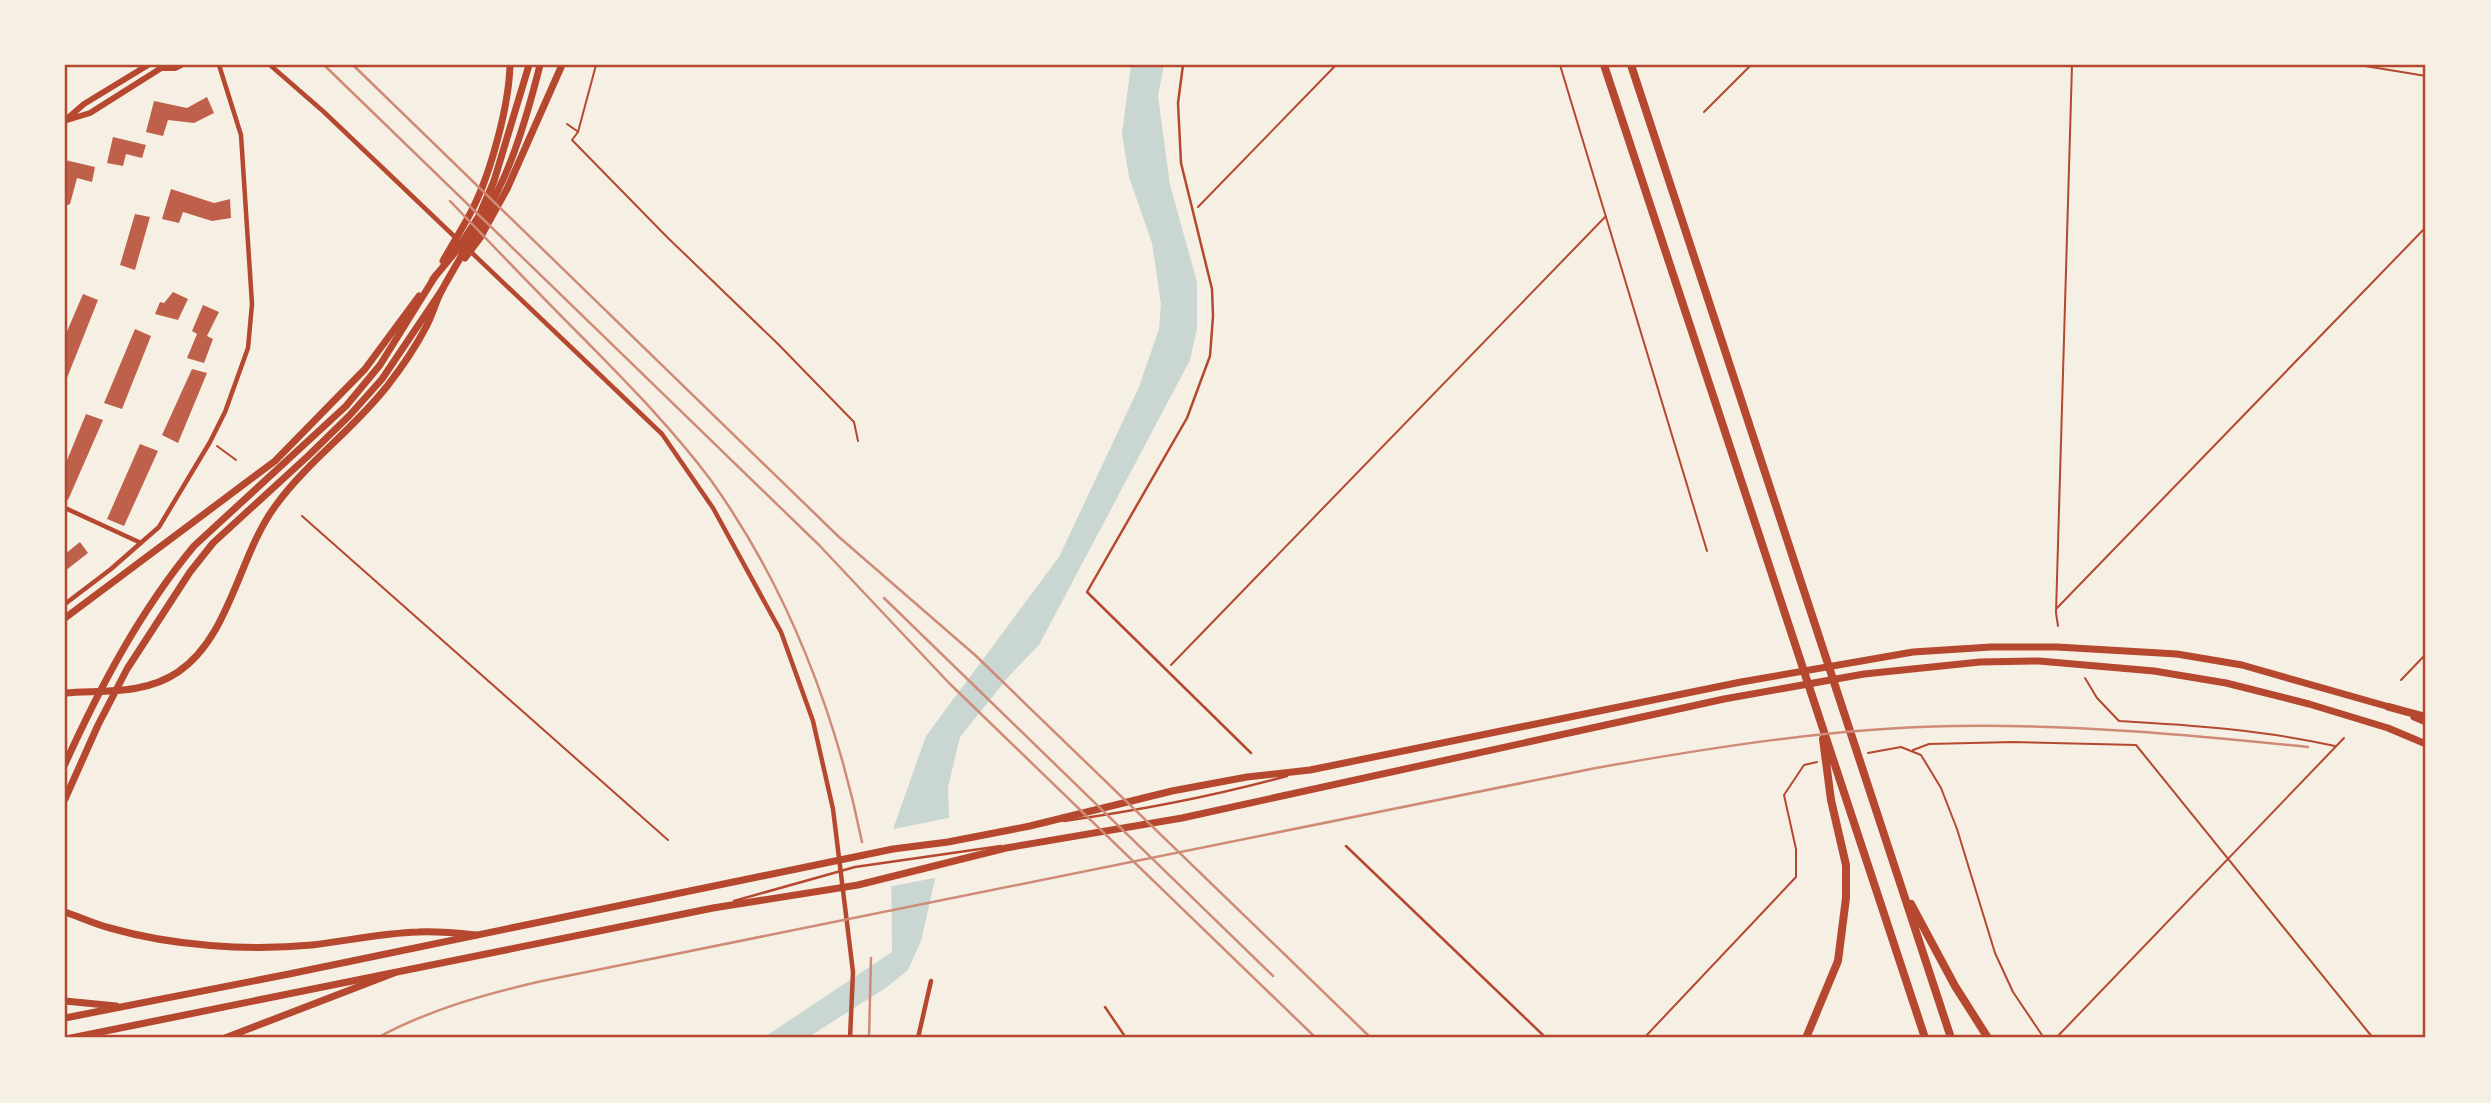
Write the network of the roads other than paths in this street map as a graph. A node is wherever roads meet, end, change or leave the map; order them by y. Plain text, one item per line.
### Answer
1 (148, 65) edge
2 (181, 65) edge
3 (219, 65) edge
4 (270, 65) edge
5 (510, 65) edge
6 (529, 65) edge
7 (540, 65) edge
8 (562, 65) edge
9 (1183, 65) edge
10 (1604, 65) edge
11 (1631, 65) edge
12 (163, 67) edge
13 (66, 120) edge
14 (436, 275) junction
15 (442, 290) junction
16 (65, 508) edge
17 (141, 542) junction
18 (65, 604) edge
19 (65, 618) edge
20 (65, 693) edge
21 (2389, 706) joint
22 (1820, 719) junction
23 (2426, 720) edge
24 (2426, 744) edge
25 (1251, 753) dead end
26 (65, 764) edge
27 (1310, 770) junction
28 (65, 799) edge
29 (1030, 826) junction
30 (1049, 840) junction
31 (1346, 846) dead end
32 (1900, 883) junction
33 (713, 908) junction
34 (65, 912) edge
35 (476, 935) junction
36 (394, 973) junction
37 (931, 981) dead end
38 (65, 1001) edge
39 (127, 1007) junction
40 (1105, 1007) dead end
41 (65, 1018) edge
42 (71, 1038) edge
43 (225, 1038) edge
44 (850, 1038) edge
45 (918, 1038) edge
46 (1126, 1038) edge
47 (1546, 1038) edge
48 (1806, 1038) edge
49 (1925, 1038) edge
50 (1951, 1038) edge
51 (1988, 1038) edge

1 - 13 main road
2 - 12 main road
3 - 17 street
4 - 44 street
5 - 14 main road
6 - 14 main road
7 - 15 main road
8 - 15 main road
9 - 25 lane
10 - 22 highway
11 - 32 highway
12 - 13 main road
14 - 19 main road
14 - 26 main road
15 - 20 main road
15 - 28 main road
16 - 17 street
17 - 18 street
21 - 23 highway
21 - 27 main road
22 - 48 highway
22 - 49 highway
24 - 30 main road
27 - 29 main road
27 - 29 lane
29 - 35 main road
30 - 33 main road
30 - 33 lane
31 - 47 lane
32 - 50 highway
32 - 51 highway
33 - 36 main road
34 - 35 main road
35 - 39 main road
36 - 42 main road
36 - 43 main road
37 - 45 street
38 - 39 main road
39 - 41 main road
40 - 46 lane

